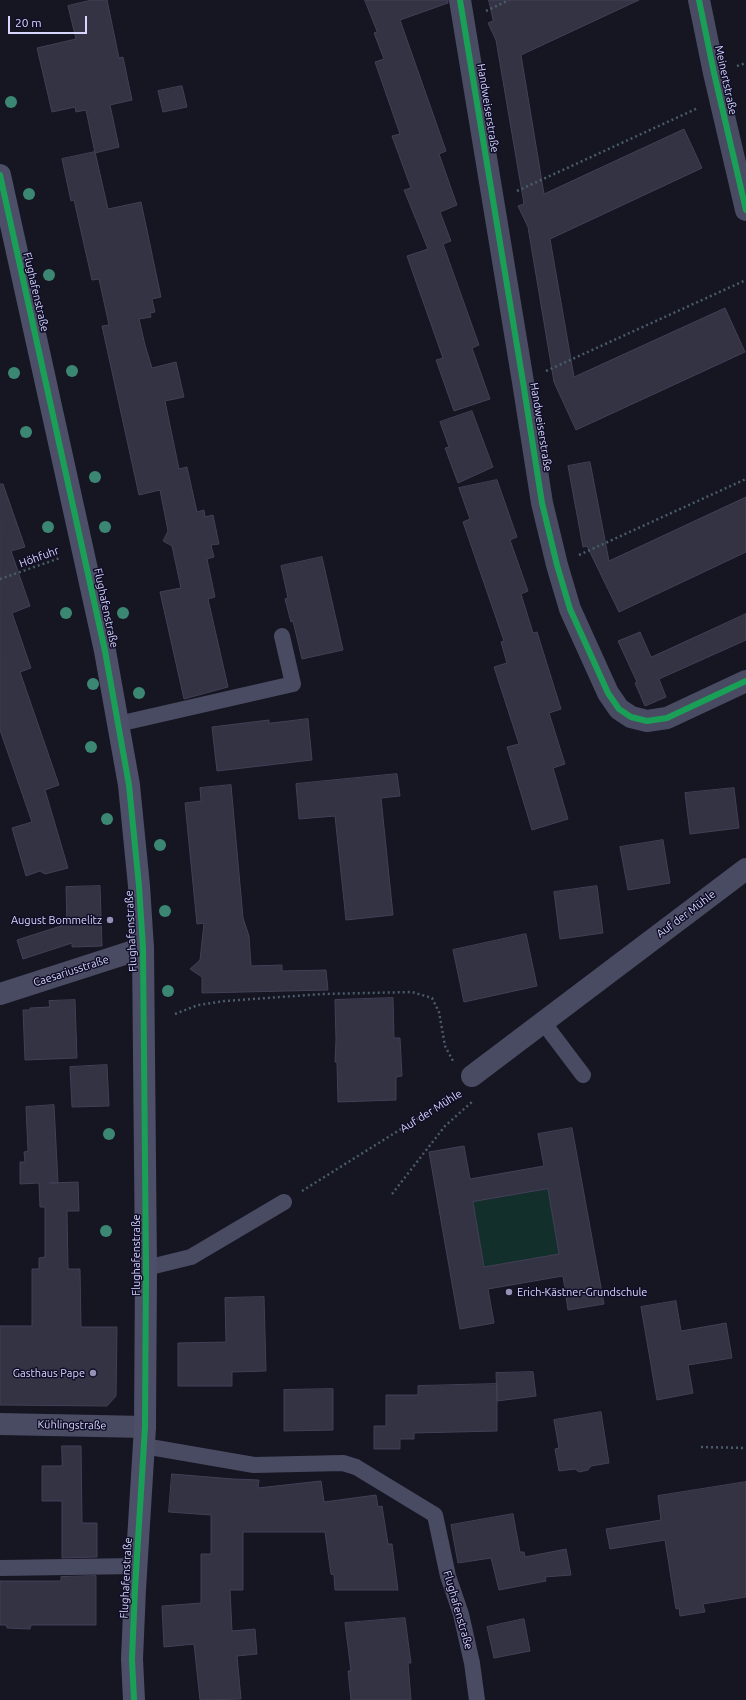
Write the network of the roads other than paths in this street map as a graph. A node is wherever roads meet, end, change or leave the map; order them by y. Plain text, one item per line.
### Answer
1 (460, 0) edge
2 (699, 0) edge
3 (0, 175) edge
4 (746, 210) edge
5 (282, 636) dead end
6 (746, 681) edge
7 (118, 724) junction
8 (746, 869) edge
9 (143, 948) junction
10 (0, 994) edge
11 (543, 1022) junction
12 (464, 1070) road end
13 (583, 1075) dead end
14 (284, 1202) road end
15 (146, 1268) junction
16 (0, 1424) edge
17 (144, 1437) junction
18 (137, 1566) junction
19 (0, 1568) edge
20 (134, 1700) edge
21 (477, 1700) edge

1 - 6 street, Handweiserstraße
2 - 4 street, Meinertstraße
3 - 7 main road, Flughafenstraße
5 - 7 lane
7 - 9 main road, Flughafenstraße
8 - 11 street, Auf der Mühle
9 - 10 street, Caesariusstraße
9 - 15 main road, Flughafenstraße
11 - 12 street, Auf der Mühle
11 - 13 lane
14 - 15 lane
15 - 17 main road, Flughafenstraße
16 - 17 street, Kühlingstraße
17 - 18 main road, Flughafenstraße
17 - 21 lane, Flughafenstraße
18 - 19 lane
18 - 20 main road, Flughafenstraße

